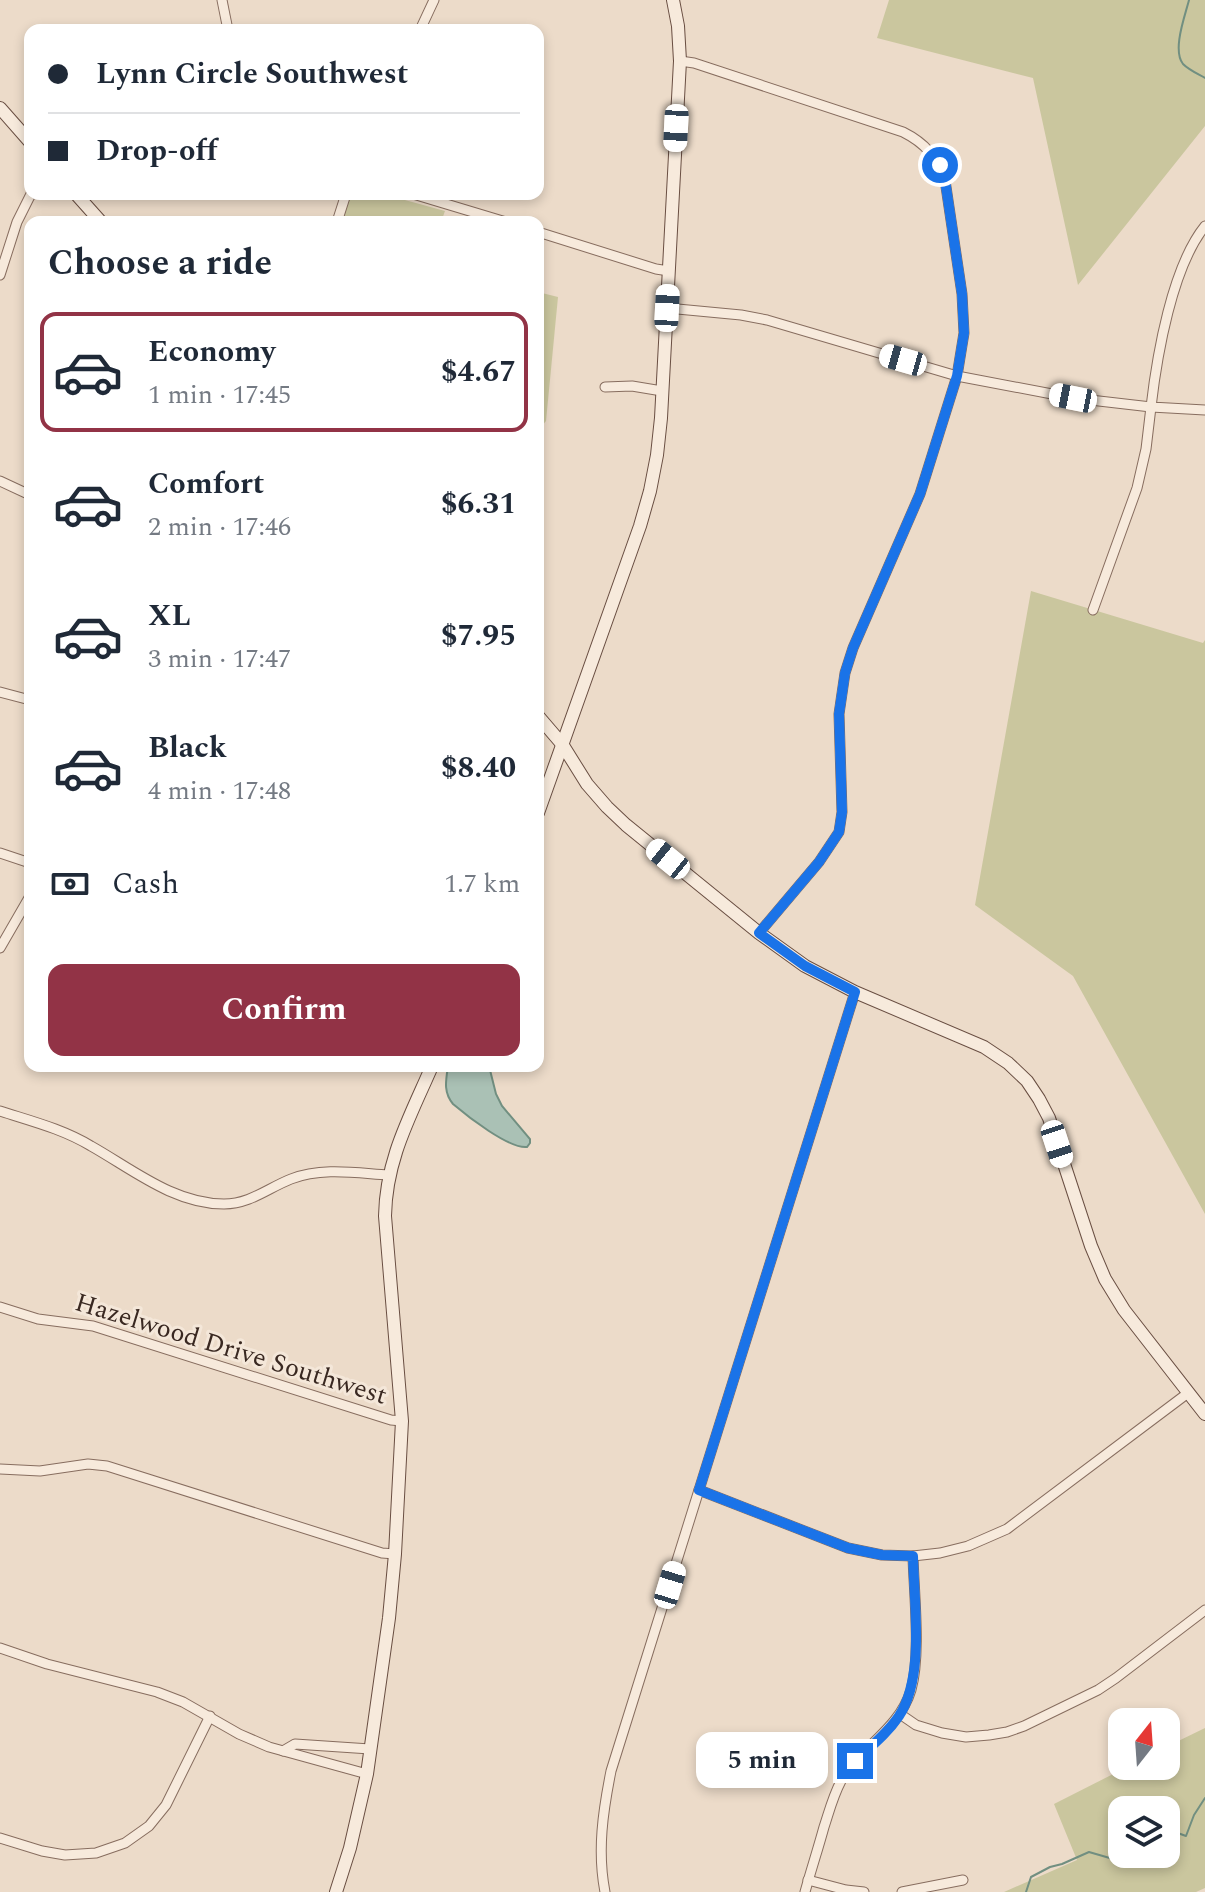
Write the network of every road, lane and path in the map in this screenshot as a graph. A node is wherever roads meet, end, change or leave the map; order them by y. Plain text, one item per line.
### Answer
1 (222, 0) edge
2 (434, 0) edge
3 (673, 0) edge
4 (227, 24) edge
5 (423, 24) edge
6 (680, 61) junction
7 (0, 108) edge
8 (24, 135) edge
9 (28, 200) edge
10 (81, 200) edge
11 (433, 200) edge
12 (96, 216) edge
13 (486, 216) edge
14 (1205, 226) edge
15 (544, 234) edge
16 (669, 271) junction
17 (0, 275) edge
18 (667, 308) junction
19 (957, 376) junction
20 (605, 387) dead end
21 (662, 391) junction
22 (1151, 407) junction
23 (1205, 410) edge
24 (0, 481) edge
25 (24, 492) edge
26 (1093, 610) dead end
27 (0, 692) edge
28 (24, 698) edge
29 (544, 723) edge
30 (562, 744) junction
31 (544, 796) edge
32 (0, 853) edge
33 (24, 861) edge
34 (24, 906) edge
35 (759, 933) junction
36 (0, 948) edge
37 (855, 992) junction
38 (429, 1072) edge
39 (0, 1111) edge
40 (388, 1175) junction
41 (0, 1307) edge
42 (1188, 1393) junction
43 (1205, 1414) edge
44 (402, 1421) junction
45 (0, 1469) edge
46 (699, 1490) junction
47 (395, 1554) junction
48 (913, 1556) junction
49 (1205, 1610) edge
50 (0, 1648) edge
51 (900, 1714) junction
52 (210, 1716) junction
53 (370, 1749) junction
54 (283, 1751) junction
55 (367, 1774) junction
56 (0, 1838) edge
57 (808, 1880) junction
58 (963, 1880) dead end
59 (336, 1892) edge
60 (605, 1892) edge
61 (805, 1892) edge
62 (864, 1892) edge
63 (902, 1892) edge

1 - 4 street
2 - 5 street
3 - 6 street
6 - 16 street
6 - 19 street
7 - 8 street
9 - 17 street
10 - 12 street
11 - 13 street
14 - 22 street
15 - 16 street
16 - 18 street
18 - 19 street
18 - 21 street
19 - 22 street
19 - 35 street
20 - 21 street
21 - 30 street
22 - 23 street
22 - 26 street
24 - 25 street
27 - 28 street
29 - 30 street
30 - 31 street
30 - 35 street
32 - 33 street
34 - 36 street
35 - 37 street
37 - 42 street
37 - 46 street
38 - 40 street
39 - 40 street
40 - 44 street
41 - 44 street, Hazelwood Drive Southwest
42 - 43 street
42 - 48 street
44 - 47 street
45 - 47 street
46 - 48 street
46 - 60 street
47 - 53 street
48 - 51 street
49 - 51 street
50 - 52 street
51 - 57 street
52 - 54 street
52 - 56 street
53 - 54 street
53 - 55 street
54 - 55 street
55 - 59 street
57 - 61 street
57 - 62 street
58 - 63 street

